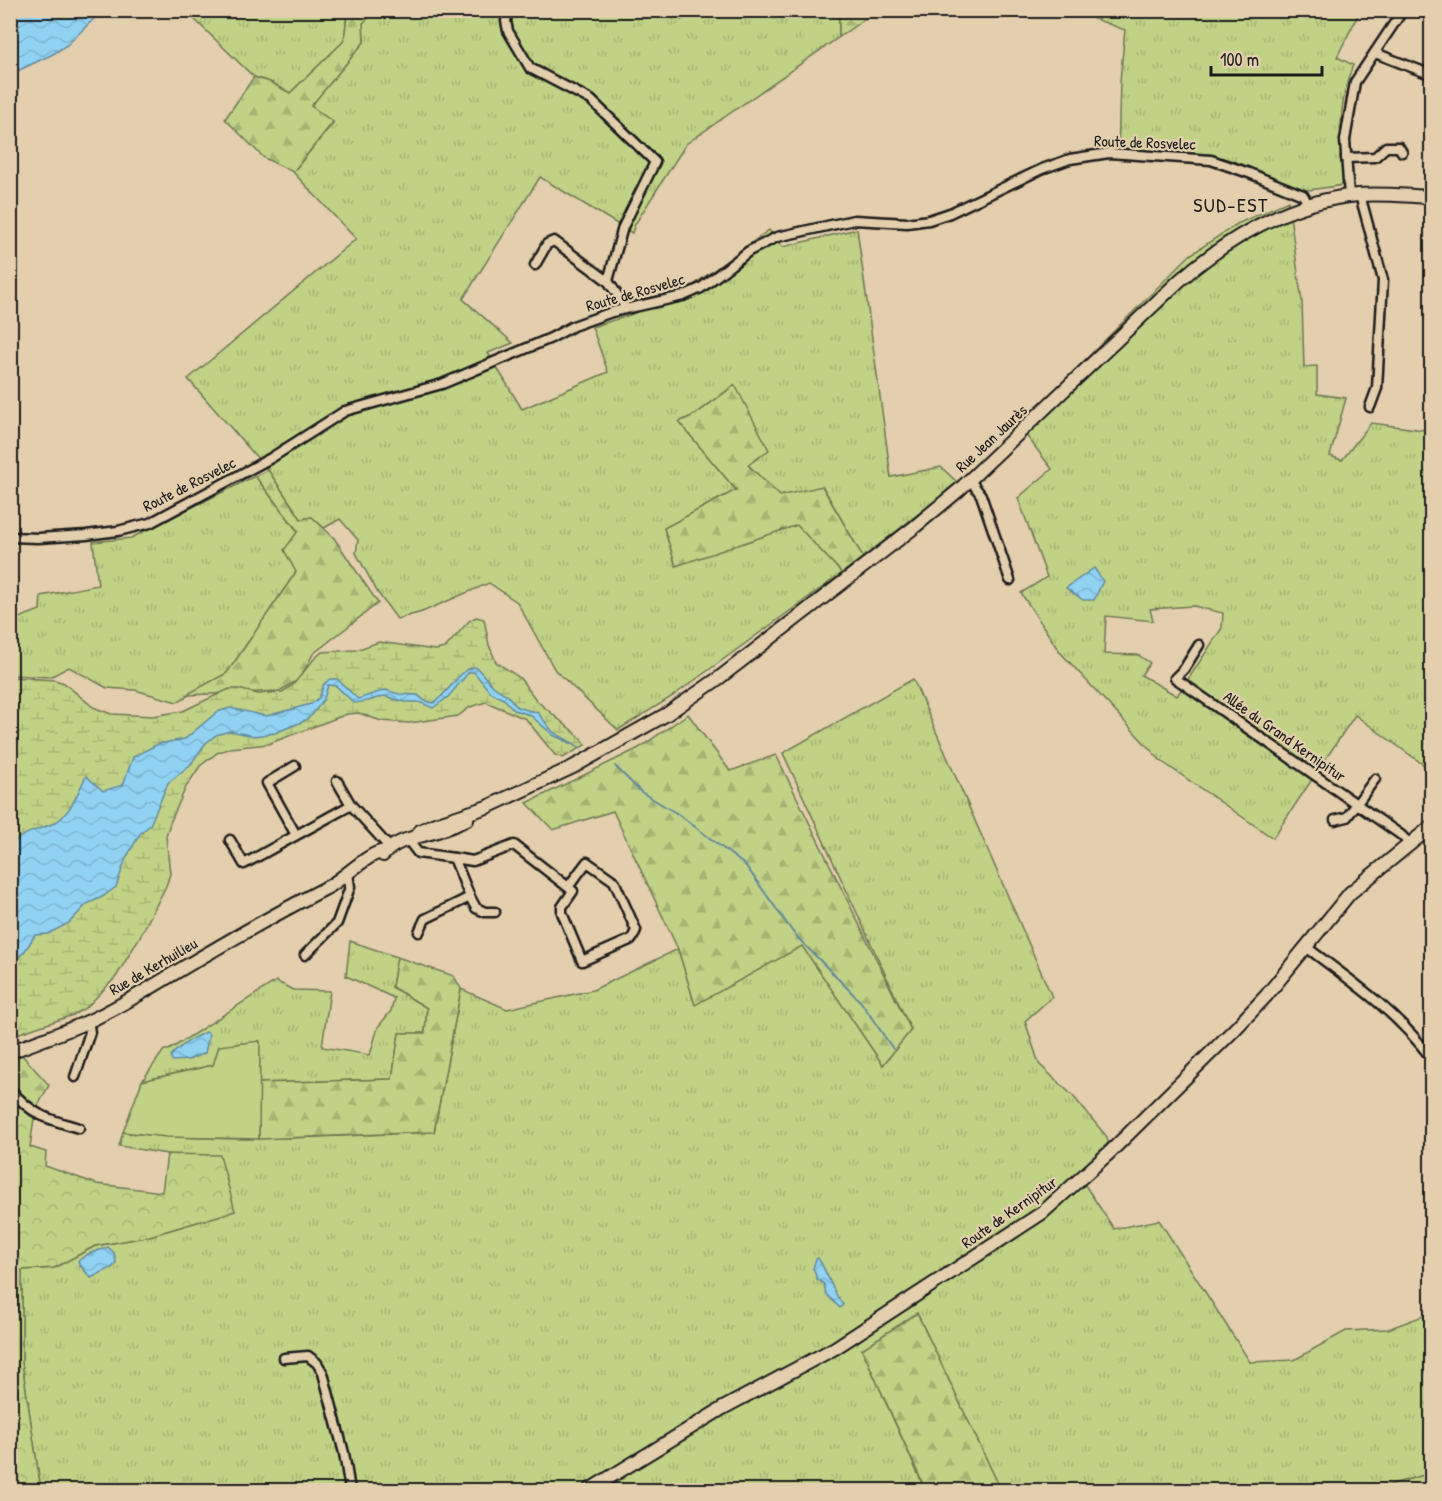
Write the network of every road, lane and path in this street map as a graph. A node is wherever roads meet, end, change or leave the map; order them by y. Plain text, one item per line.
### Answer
1 (508, 10) edge
2 (1403, 10) edge
3 (1375, 53) junction
4 (1431, 75) edge
5 (1402, 152) dead end
6 (1346, 158) junction
7 (1355, 196) junction
8 (1431, 197) edge
9 (1308, 204) junction
10 (535, 265) dead end
11 (608, 281) junction
12 (626, 308) junction
13 (1370, 407) dead end
14 (970, 480) junction
15 (10, 537) edge
16 (1010, 580) dead end
17 (1199, 645) dead end
18 (295, 766) dead end
19 (1375, 779) dead end
20 (337, 781) dead end
21 (351, 805) junction
22 (1357, 805) junction
23 (1335, 820) dead end
24 (1431, 826) edge
25 (296, 835) junction
26 (411, 838) junction
27 (230, 840) dead end
28 (1410, 844) junction
29 (388, 849) junction
30 (454, 858) junction
31 (346, 874) junction
32 (567, 886) junction
33 (470, 897) junction
34 (495, 912) dead end
35 (419, 932) dead end
36 (1306, 947) junction
37 (305, 955) dead end
38 (88, 1021) junction
39 (10, 1052) edge
40 (1431, 1059) edge
41 (75, 1077) dead end
42 (10, 1089) edge
43 (79, 1128) dead end
44 (284, 1358) dead end
45 (350, 1491) edge
46 (589, 1491) edge

1 - 11 street
2 - 3 street
3 - 4 street
3 - 6 street
5 - 6 street
6 - 7 street
7 - 8 main road, Rue Jean Jaurès
7 - 9 main road, Rue Jean Jaurès
7 - 13 street
9 - 12 street, Route de Rosvelec
9 - 14 main road, Rue Jean Jaurès
10 - 11 street
11 - 12 street
12 - 15 street, Route de Rosvelec
14 - 16 street
14 - 26 main road, Rue Jean Jaurès
17 - 22 street, Allée du Grand Kernipitur
18 - 25 street
19 - 22 street
20 - 21 street
21 - 25 street
21 - 29 street
22 - 23 street
22 - 28 street, Allée du Grand Kernipitur
24 - 28 main road, Route de Kernipitur
25 - 27 street
26 - 29 main road
26 - 30 street
28 - 36 main road, Route de Kernipitur
29 - 31 main road, Rue de Kerhuilieu
30 - 32 street
30 - 33 street
31 - 37 street
31 - 38 main road, Rue de Kerhuilieu
32 - 32 street
33 - 34 street
33 - 35 street
36 - 40 street
36 - 46 main road, Route de Kernipitur
38 - 39 main road, Rue de Kerhuilieu
38 - 41 street
42 - 43 street
44 - 45 street

